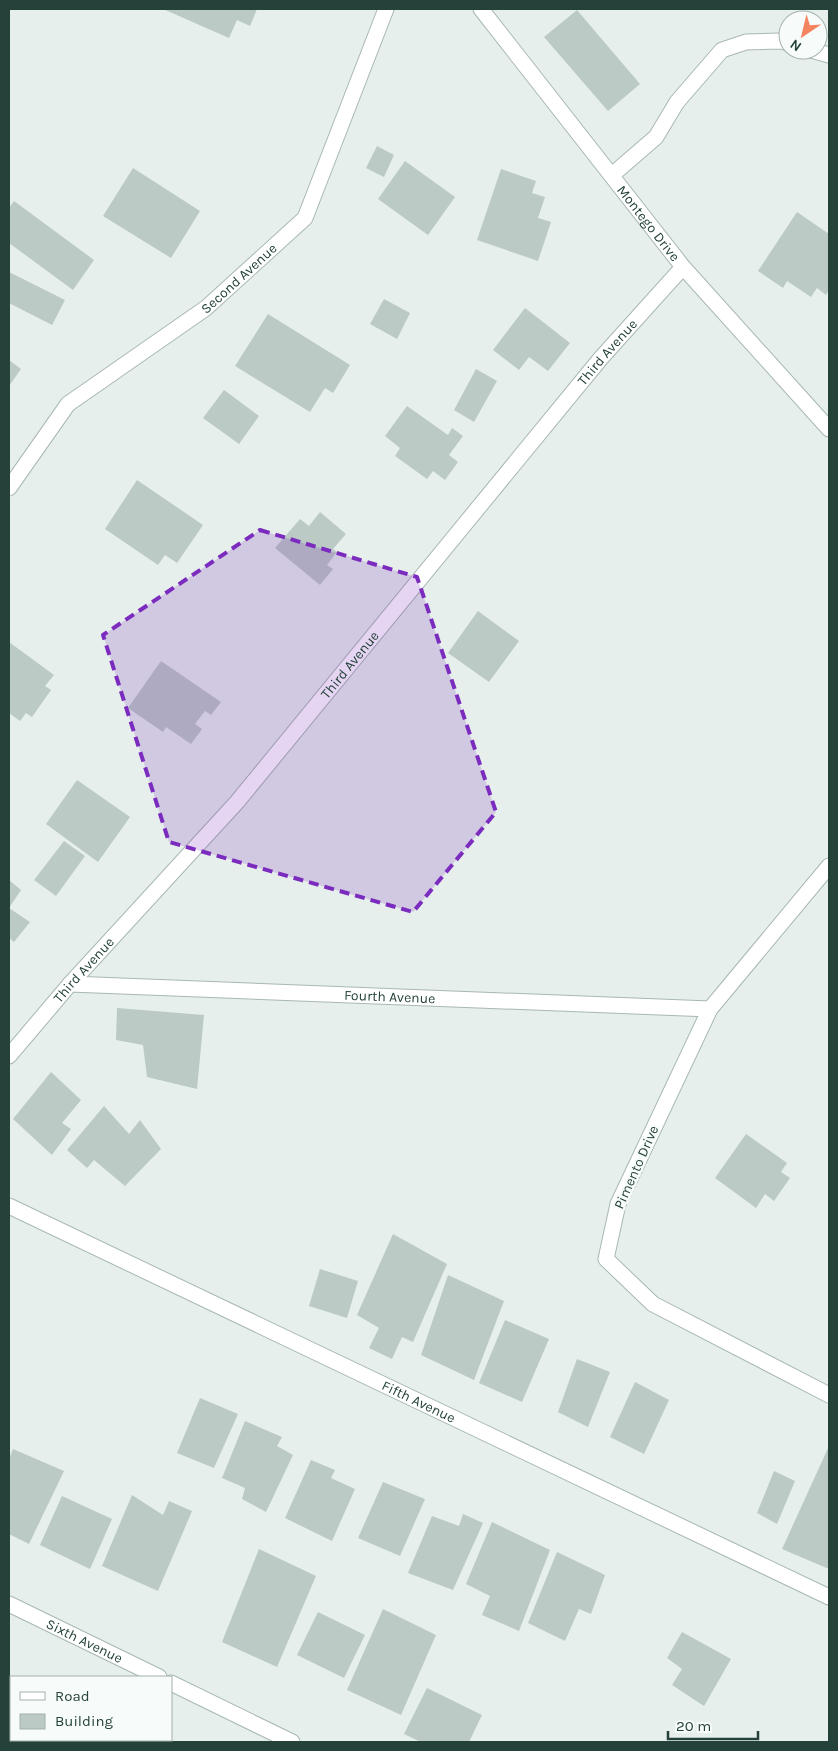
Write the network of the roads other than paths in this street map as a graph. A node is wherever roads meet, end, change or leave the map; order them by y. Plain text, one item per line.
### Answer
1 (386, 9) edge
2 (481, 9) edge
3 (778, 41) edge
4 (612, 175) junction
5 (683, 267) junction
6 (829, 429) edge
7 (9, 488) edge
8 (829, 866) edge
9 (70, 984) junction
10 (710, 1009) junction
11 (9, 1056) edge
12 (9, 1206) edge
13 (829, 1394) edge
14 (829, 1597) edge
15 (9, 1604) edge
16 (157, 1676) edge
17 (172, 1683) edge
18 (292, 1742) edge

1 - 7 street, Second Avenue
2 - 4 street, Montego Drive
3 - 4 street
4 - 5 street, Montego Drive
5 - 6 street, Montego Drive
5 - 9 street, Third Avenue
8 - 10 street, Pimento Drive
9 - 10 street, Fourth Avenue
9 - 11 street, Third Avenue
10 - 13 street, Pimento Drive
12 - 14 street, Fifth Avenue
15 - 16 street, Sixth Avenue
17 - 18 street

